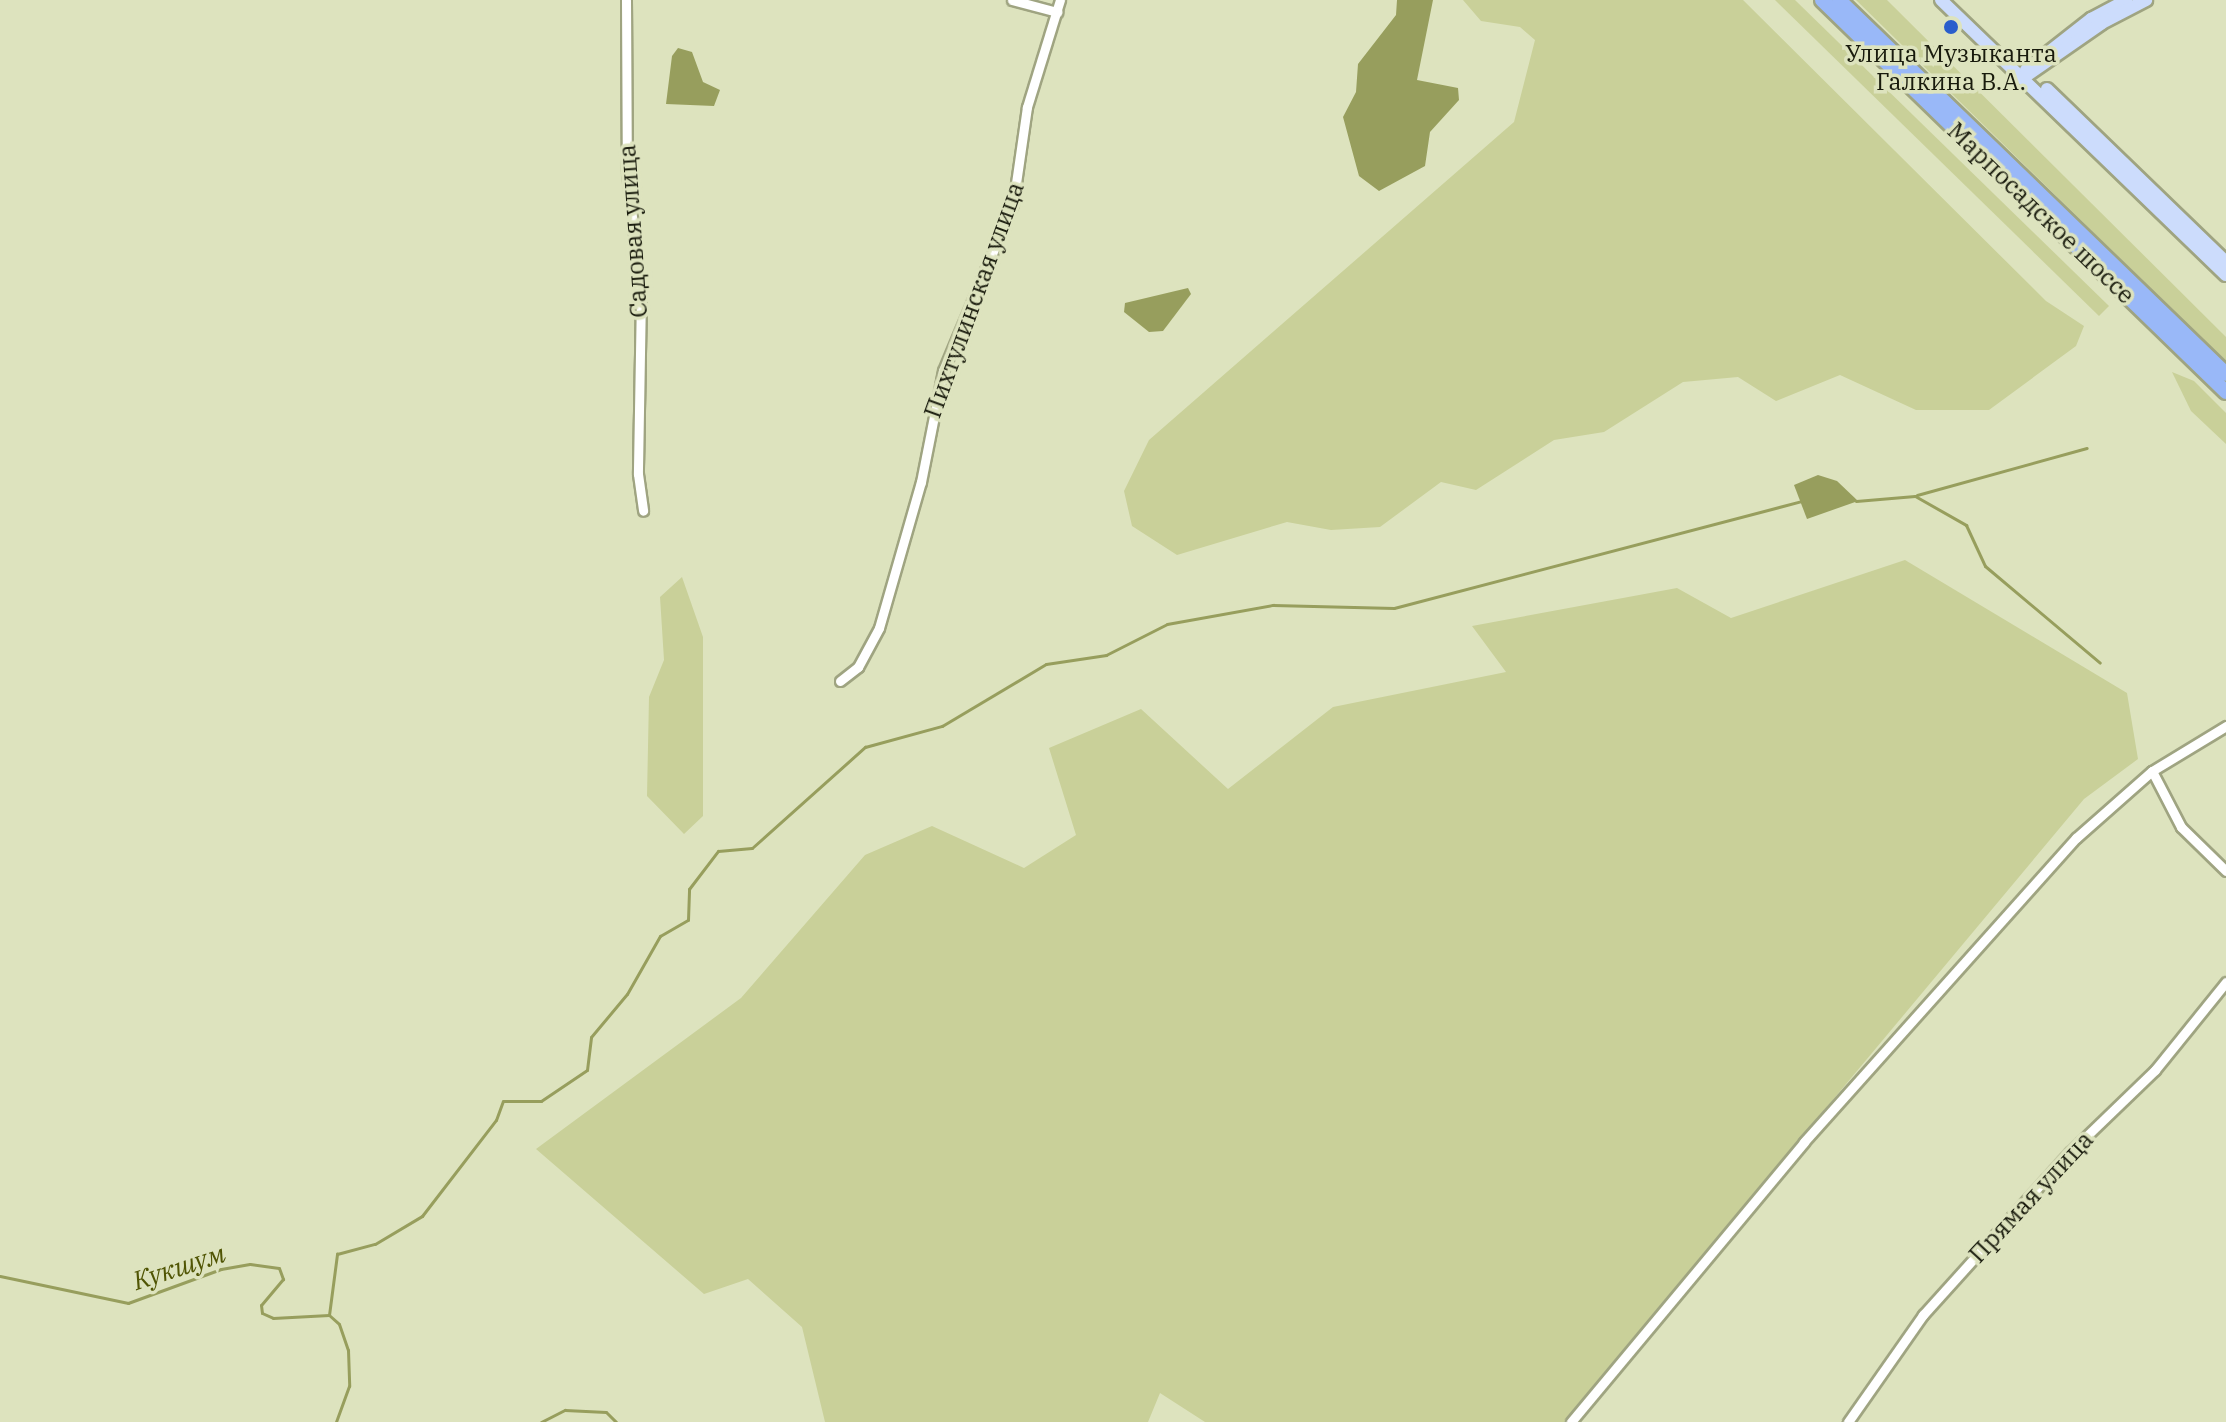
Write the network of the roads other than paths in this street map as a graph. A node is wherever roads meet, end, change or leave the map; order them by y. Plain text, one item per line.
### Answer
1 (626, 0) edge
2 (1012, 0) edge
3 (1060, 0) edge
4 (1822, 0) edge
5 (1839, 0) edge
6 (1941, 0) edge
7 (1953, 0) edge
8 (2126, 0) edge
9 (2146, 0) edge
10 (1057, 12) junction
11 (2027, 75) junction
12 (2226, 262) edge
13 (2226, 275) edge
14 (2226, 374) edge
15 (2226, 392) edge
16 (643, 511) dead end
17 (840, 681) dead end
18 (2226, 726) edge
19 (2152, 771) junction
20 (2226, 871) edge
21 (2226, 982) edge
22 (1571, 1422) edge
23 (1848, 1422) edge

1 - 16 street, Садовая улица
2 - 10 street
3 - 10 street, Пихтулинская улица
4 - 15 main road, Марпосадское шоссе
5 - 14 main road, Марпосадское шоссе
6 - 11 street
7 - 11 street
8 - 11 street
9 - 11 street
10 - 17 street, Пихтулинская улица
11 - 12 street
11 - 13 street
18 - 19 street
19 - 20 street
19 - 22 street
21 - 23 street, Прямая улица

